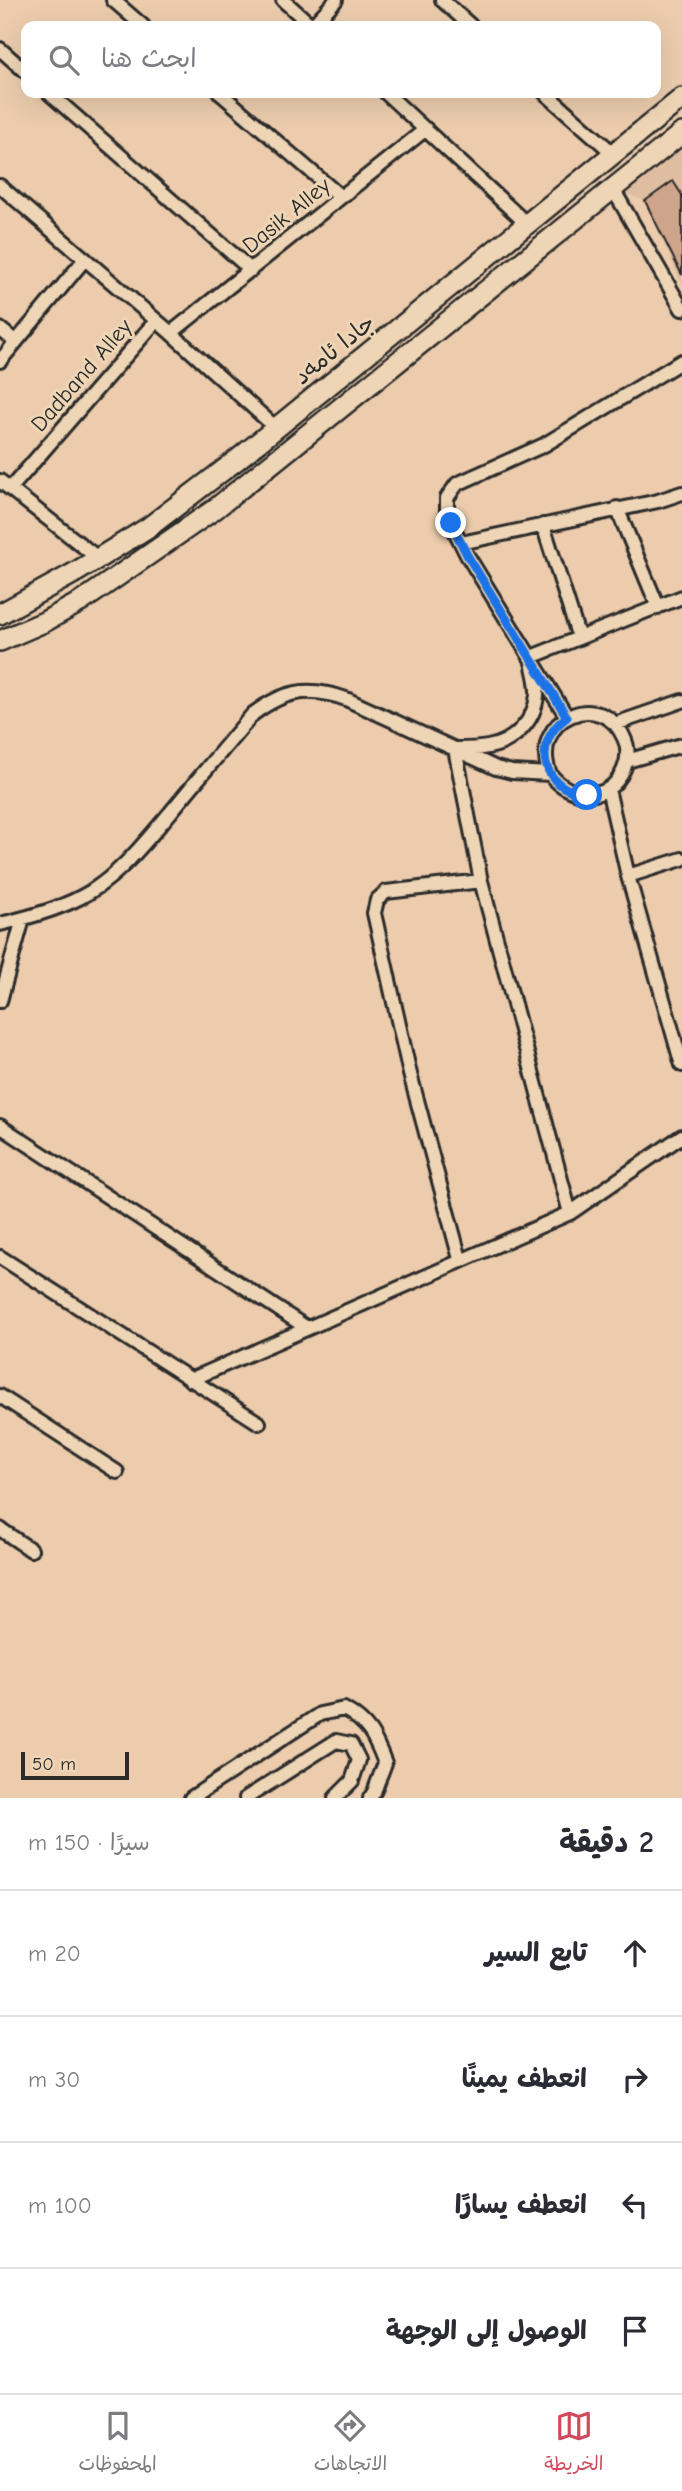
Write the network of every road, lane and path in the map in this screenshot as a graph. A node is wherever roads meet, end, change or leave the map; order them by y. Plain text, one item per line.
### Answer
1 (113, 0) edge
2 (283, 0) edge
3 (336, 0) edge
4 (442, 0) edge
5 (132, 21) edge
6 (306, 21) edge
7 (317, 21) edge
8 (465, 21) edge
9 (0, 49) edge
10 (21, 68) edge
11 (65, 98) edge
12 (226, 98) edge
13 (392, 98) edge
14 (551, 98) edge
15 (682, 98) edge
16 (426, 129) junction
17 (682, 133) edge
18 (614, 154) junction
19 (0, 186) edge
20 (613, 189) junction
21 (341, 197) junction
22 (527, 225) junction
23 (85, 259) junction
24 (251, 270) junction
25 (451, 285) junction
26 (468, 307) junction
27 (682, 309) edge
28 (414, 316) junction
29 (156, 321) junction
30 (0, 329) edge
31 (171, 333) junction
32 (432, 336) junction
33 (16, 342) junction
34 (0, 361) edge
35 (682, 361) edge
36 (276, 428) junction
37 (5, 485) edge
38 (682, 493) edge
39 (617, 508) junction
40 (543, 525) junction
41 (461, 543) junction
42 (99, 559) junction
43 (682, 597) edge
44 (658, 607) junction
45 (0, 614) edge
46 (579, 638) junction
47 (0, 641) edge
48 (531, 657) junction
49 (682, 701) edge
50 (567, 717) junction
51 (615, 723) junction
52 (682, 745) edge
53 (455, 749) junction
54 (627, 761) junction
55 (550, 774) junction
56 (608, 789) junction
57 (682, 859) edge
58 (628, 876) junction
59 (481, 881) junction
60 (23, 919) junction
61 (0, 924) edge
62 (0, 1001) edge
63 (677, 1019) edge
64 (682, 1065) edge
65 (0, 1126) edge
66 (682, 1136) edge
67 (570, 1213) junction
68 (0, 1257) edge
69 (460, 1259) junction
70 (307, 1328) junction
71 (190, 1380) junction
72 (0, 1396) edge
73 (259, 1423) dead end
74 (117, 1472) dead end
75 (0, 1529) edge
76 (31, 1550) dead end
77 (191, 1798) edge
78 (246, 1798) edge
79 (335, 1798) edge
80 (370, 1798) edge

1 - 5 street
2 - 6 street
3 - 7 street
4 - 8 street
9 - 10 street
11 - 24 street
12 - 21 street
13 - 16 street
14 - 18 street
15 - 18 main road, جادا ئامەد
16 - 21 street, Dasik Alley
16 - 22 street
17 - 20 main road
18 - 22 main road, جادا ئامەد
19 - 23 street
20 - 26 main road
20 - 27 street
21 - 24 street, Dasik Alley
22 - 25 main road, جادا ئامەد
23 - 29 street
23 - 33 street
24 - 31 street, Dasik Alley
25 - 26 main road
25 - 28 main road, جادا ئامەد
26 - 32 main road
28 - 32 main road
28 - 36 main road, جادا ئامەد
29 - 31 street
29 - 37 street, Dadband Alley
30 - 33 street
31 - 36 street
32 - 47 main road
33 - 34 street
35 - 41 street
36 - 42 main road, جادا ئامەد
37 - 42 street
38 - 39 street
39 - 40 street
39 - 44 street
40 - 41 street
40 - 46 street
41 - 48 street
42 - 45 main road, جادا ئامەد
43 - 44 street
44 - 46 street
46 - 48 street
48 - 50 street
48 - 53 street
49 - 51 street
50 - 51 street
50 - 55 street
51 - 54 street
52 - 54 street
53 - 55 street
53 - 59 street
53 - 60 street
54 - 56 street
55 - 56 street
56 - 58 street
57 - 58 street
58 - 63 street
59 - 67 street
59 - 69 street
60 - 61 street
60 - 62 street
63 - 64 street
65 - 70 street
66 - 67 street
67 - 69 street
68 - 71 street
69 - 70 street
70 - 71 street
71 - 73 street
72 - 74 street
75 - 76 street
77 - 80 street
78 - 79 street

